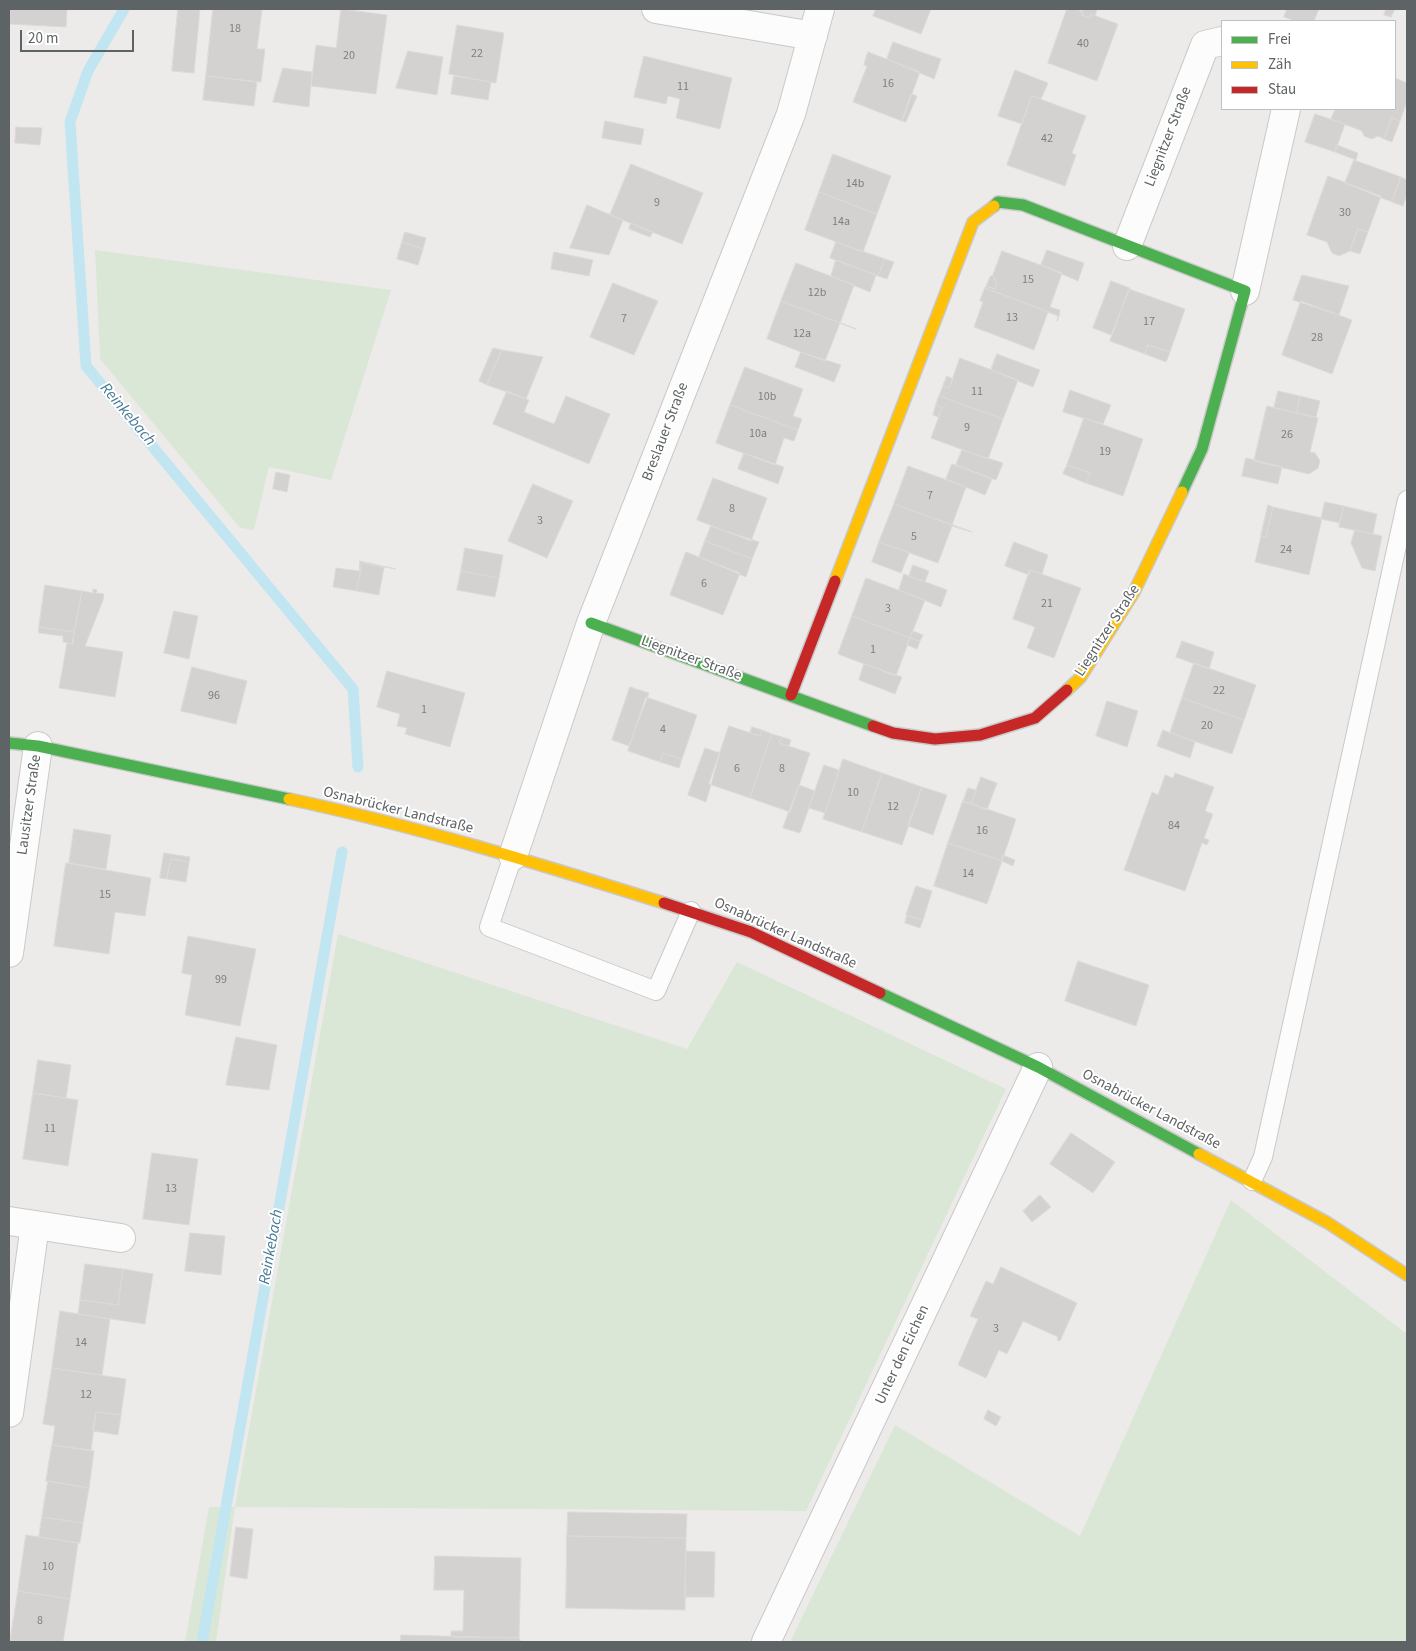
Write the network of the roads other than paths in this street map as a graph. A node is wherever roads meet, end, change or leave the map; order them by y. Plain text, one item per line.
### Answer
1 (656, 9) edge
2 (820, 9) edge
3 (813, 36) junction
4 (1221, 41) edge
5 (1286, 110) edge
6 (1128, 246) junction
7 (1245, 292) junction
8 (1407, 500) edge
9 (591, 623) junction
10 (791, 696) junction
11 (9, 743) edge
12 (38, 746) junction
13 (513, 856) junction
14 (691, 911) junction
15 (9, 953) edge
16 (1038, 1067) junction
17 (1252, 1181) junction
18 (22, 1223) edge
19 (121, 1238) dead end
20 (1407, 1275) edge
21 (9, 1413) edge
22 (766, 1642) edge

1 - 3 street
2 - 3 street, Breslauer Straße
3 - 9 street, Breslauer Straße
4 - 6 street, Liegnitzer Straße
5 - 7 street, Liegnitzer Straße
6 - 7 street
6 - 10 street
7 - 10 street, Liegnitzer Straße
8 - 17 lane
9 - 10 street, Liegnitzer Straße
9 - 13 street, Breslauer Straße
11 - 12 street, Osnabrücker Landstraße
12 - 13 street, Osnabrücker Landstraße
12 - 15 street, Lausitzer Straße
13 - 14 street, Osnabrücker Landstraße
13 - 14 lane
14 - 16 street, Osnabrücker Landstraße
16 - 17 street, Osnabrücker Landstraße
16 - 22 street, Unter den Eichen
17 - 20 street, Osnabrücker Landstraße
18 - 19 street
18 - 21 street

